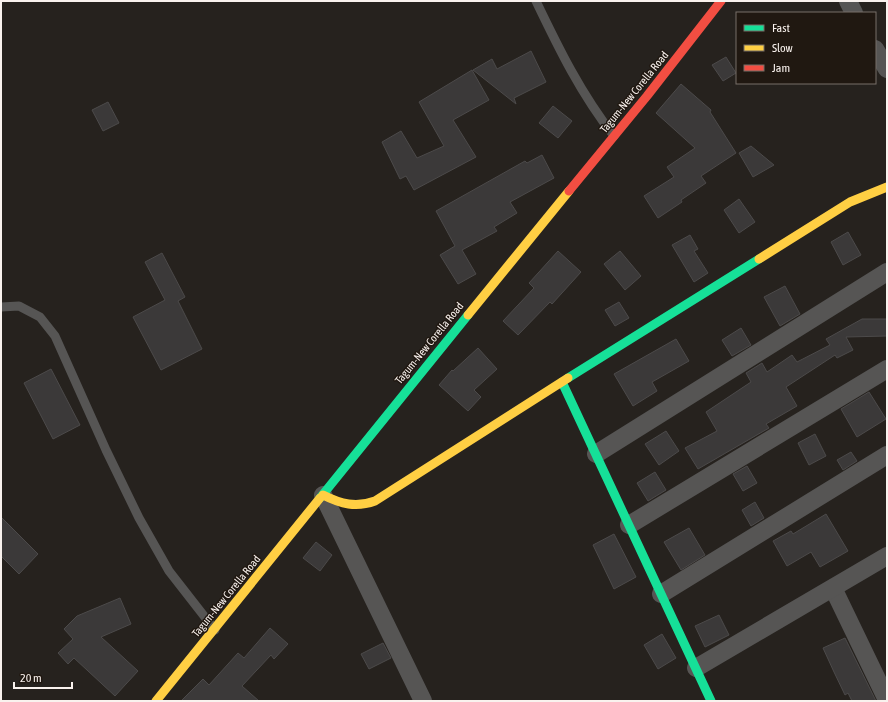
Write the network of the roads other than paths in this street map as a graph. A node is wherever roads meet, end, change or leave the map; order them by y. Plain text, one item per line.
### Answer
1 (536, 1) edge
2 (721, 1) edge
3 (848, 1) edge
4 (854, 12) edge
5 (876, 51) edge
6 (887, 70) edge
7 (614, 136) junction
8 (887, 187) edge
9 (887, 272) edge
10 (1, 307) edge
11 (887, 369) edge
12 (562, 382) junction
13 (596, 454) junction
14 (887, 455) edge
15 (323, 495) junction
16 (629, 525) junction
17 (887, 556) edge
18 (832, 588) junction
19 (661, 594) junction
20 (214, 630) junction
21 (696, 668) junction
22 (887, 700) edge
23 (156, 701) edge
24 (423, 701) edge
25 (711, 701) edge

1 - 7 lane
2 - 7 street, Tagum-New Corella Road
3 - 4 street
5 - 6 street
7 - 15 street, Tagum-New Corella Road
8 - 12 street
9 - 13 street
10 - 20 lane
11 - 16 street
12 - 13 street
12 - 15 street
13 - 16 street
14 - 19 street
15 - 20 street, Tagum-New Corella Road
15 - 24 street
16 - 19 street
17 - 18 street
18 - 21 street
18 - 22 street
19 - 21 street
20 - 23 street, Tagum-New Corella Road
21 - 25 street

